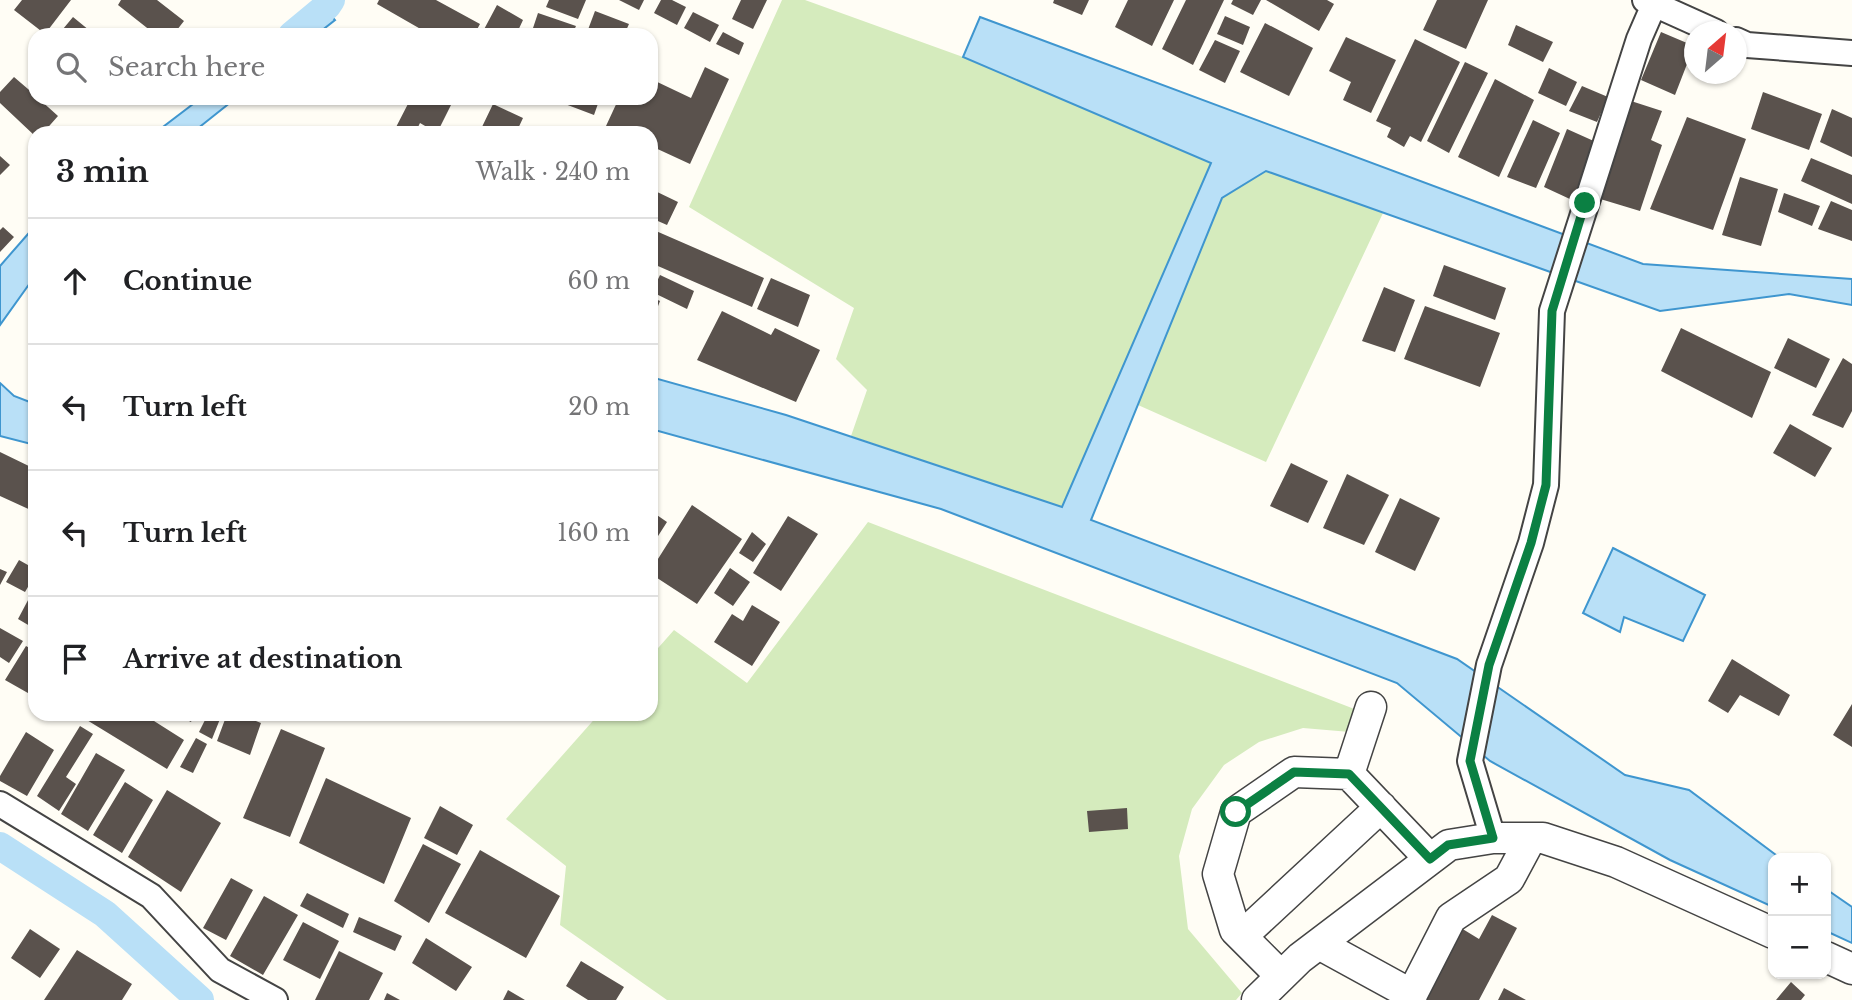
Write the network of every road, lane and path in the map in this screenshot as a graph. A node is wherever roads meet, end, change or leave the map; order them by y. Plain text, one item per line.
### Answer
1 (1652, 1) edge
2 (1693, 21) edge
3 (1747, 45) edge
4 (1852, 53) edge
5 (1371, 706) dead end
6 (1349, 774) junction
7 (0, 804) edge
8 (1381, 807) junction
9 (1493, 838) junction
10 (1531, 838) junction
11 (1430, 859) junction
12 (1768, 931) edge
13 (1242, 936) junction
14 (1318, 944) junction
15 (1831, 960) edge
16 (1852, 970) edge
17 (1282, 976) junction
18 (1410, 998) edge
19 (275, 1000) edge
20 (1258, 1000) edge

1 - 2 street
1 - 9 street
3 - 4 street
5 - 6 street
6 - 8 street
6 - 13 street
7 - 19 street
8 - 11 street
8 - 13 street
9 - 10 street
9 - 11 street
10 - 12 street
10 - 18 street
11 - 14 street
13 - 17 street
14 - 17 street
14 - 18 street
15 - 16 street
17 - 20 street

